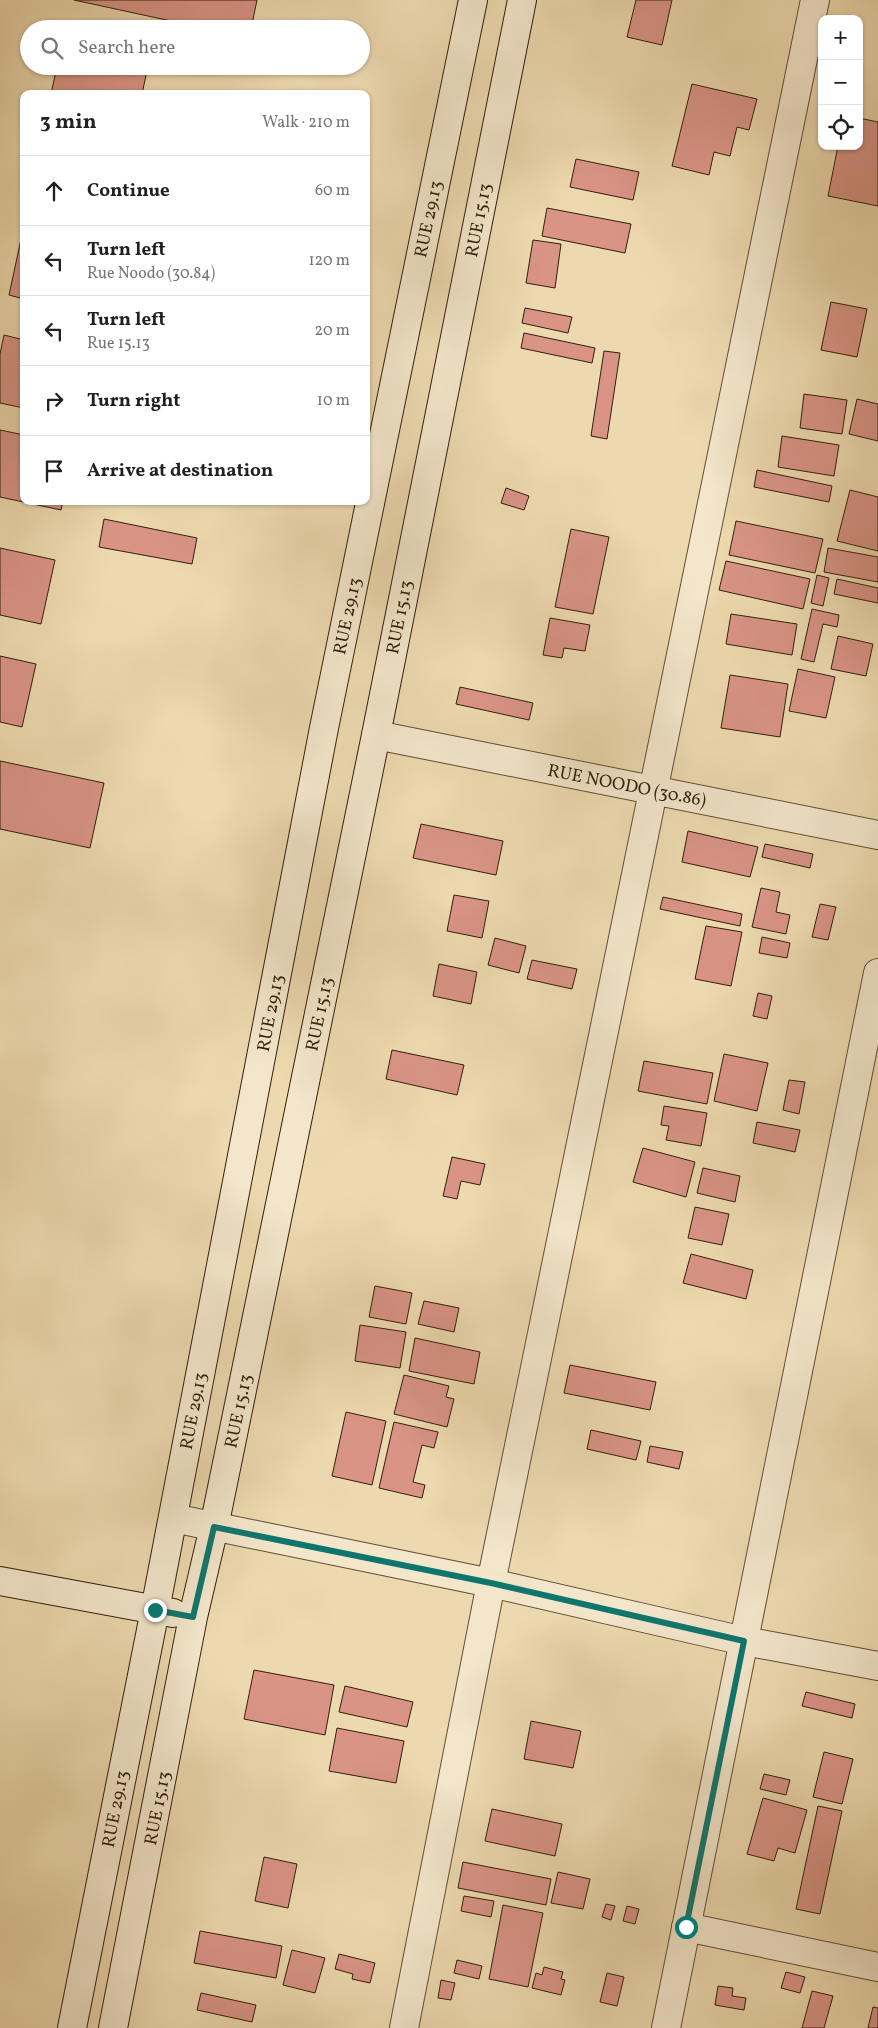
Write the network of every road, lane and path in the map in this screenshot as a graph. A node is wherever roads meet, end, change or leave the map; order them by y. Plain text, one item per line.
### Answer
1 (473, 0) edge
2 (522, 0) edge
3 (815, 0) edge
4 (370, 504) edge
5 (370, 505) edge
6 (376, 735) junction
7 (653, 791) junction
8 (878, 835) edge
9 (878, 973) edge
10 (173, 1518) junction
11 (214, 1527) junction
12 (0, 1581) edge
13 (491, 1583) junction
14 (155, 1610) junction
15 (193, 1617) junction
16 (744, 1641) junction
17 (878, 1666) edge
18 (686, 1927) junction
19 (878, 1967) edge
20 (72, 2028) edge
21 (113, 2028) edge
22 (404, 2028) edge
23 (666, 2028) edge

1 - 4 street, RUE 29.13
2 - 6 street, RUE 15.13
3 - 7 street
5 - 10 street, RUE 29.13
6 - 7 street, RUE NOODO (30.86)
6 - 11 street, RUE 15.13
7 - 8 street, RUE NOODO (30.86)
7 - 13 street
9 - 16 street
10 - 11 street
10 - 14 street, RUE 29.13
11 - 13 street
11 - 15 street, RUE 15.13
12 - 14 street
13 - 16 street
13 - 22 street
14 - 15 street
14 - 20 street, RUE 29.13
15 - 21 street, RUE 15.13
16 - 17 street
16 - 18 street
18 - 19 street
18 - 23 street

